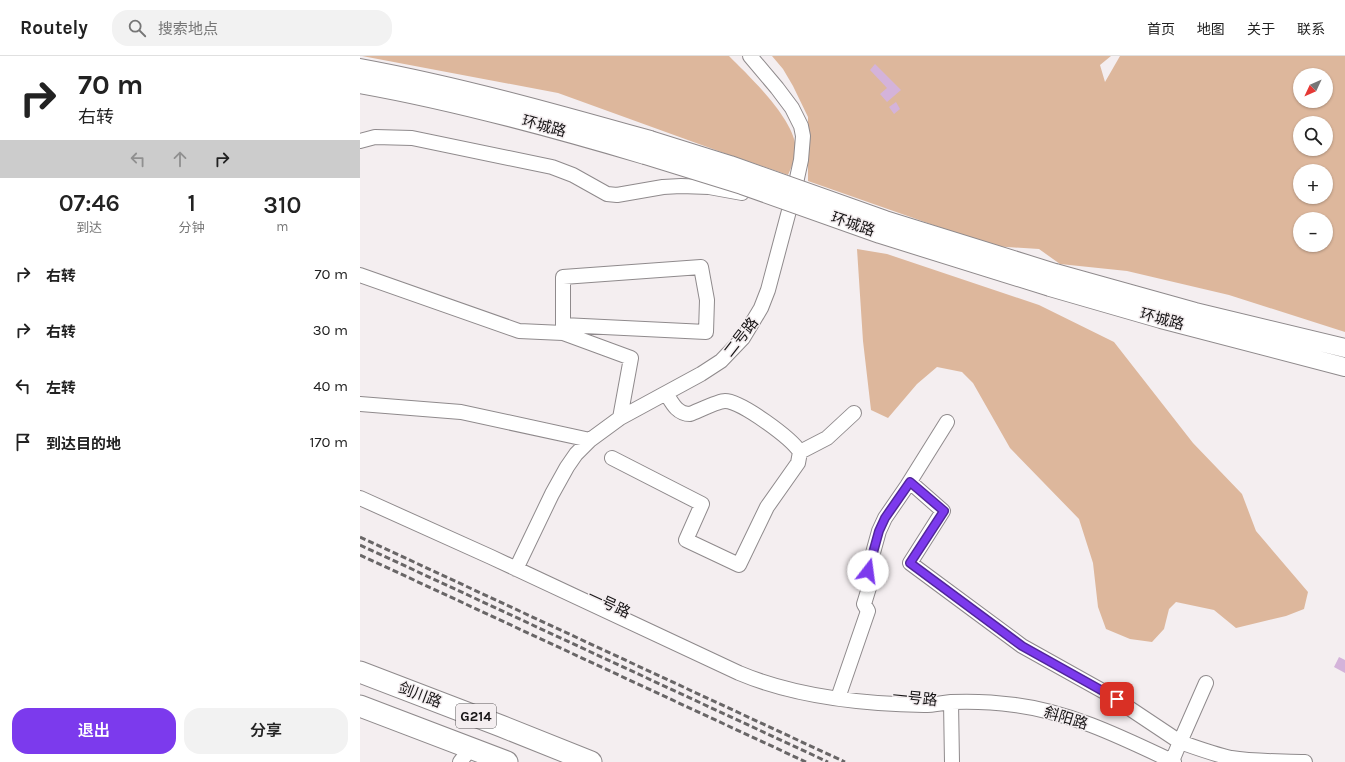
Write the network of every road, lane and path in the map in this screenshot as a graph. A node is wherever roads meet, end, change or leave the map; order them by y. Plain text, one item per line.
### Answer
1 (750, 56) edge
2 (360, 68) edge
3 (360, 84) edge
4 (360, 140) edge
5 (648, 147) junction
6 (790, 206) junction
7 (360, 275) edge
8 (1052, 280) junction
9 (563, 329) junction
10 (1345, 348) edge
11 (1343, 367) edge
12 (666, 393) junction
13 (360, 404) edge
14 (854, 413) dead end
15 (620, 418) junction
16 (947, 422) dead end
17 (590, 440) junction
18 (800, 452) junction
19 (612, 458) dead end
20 (910, 482) junction
21 (360, 489) edge
22 (360, 498) edge
23 (518, 565) junction
24 (360, 672) edge
25 (1206, 683) dead end
26 (840, 695) junction
27 (951, 702) junction
28 (360, 706) edge
29 (506, 728) junction
30 (1180, 742) junction
31 (466, 755) edge
32 (501, 760) edge
33 (591, 762) edge
34 (952, 762) edge
35 (1173, 762) edge
36 (1305, 762) edge

1 - 6 street, 二号路
2 - 5 main road, 环城路
3 - 5 main road, 环城路
4 - 6 street
5 - 8 main road, 环城路, bridge
6 - 12 street, 二号路
7 - 9 street
8 - 10 main road, 环城路
8 - 11 main road, 环城路
9 - 9 street
9 - 15 street
12 - 15 street, 二号路
12 - 18 street
13 - 17 street
14 - 18 street
15 - 17 street, 二号路
16 - 20 street
17 - 23 street, 二号路
18 - 19 street
20 - 26 street
20 - 30 street
21 - 23 street, 一号路
22 - 23 street, 一号路
23 - 26 street, 一号路
24 - 29 highway, 剑川路 / G214
25 - 30 street
26 - 27 street, 一号路
27 - 34 street
27 - 35 street, 斜阳路
28 - 31 highway, G214
29 - 32 highway
29 - 33 highway, 剑川路 / G214
30 - 35 street
30 - 36 street
31 - 32 highway, G214

